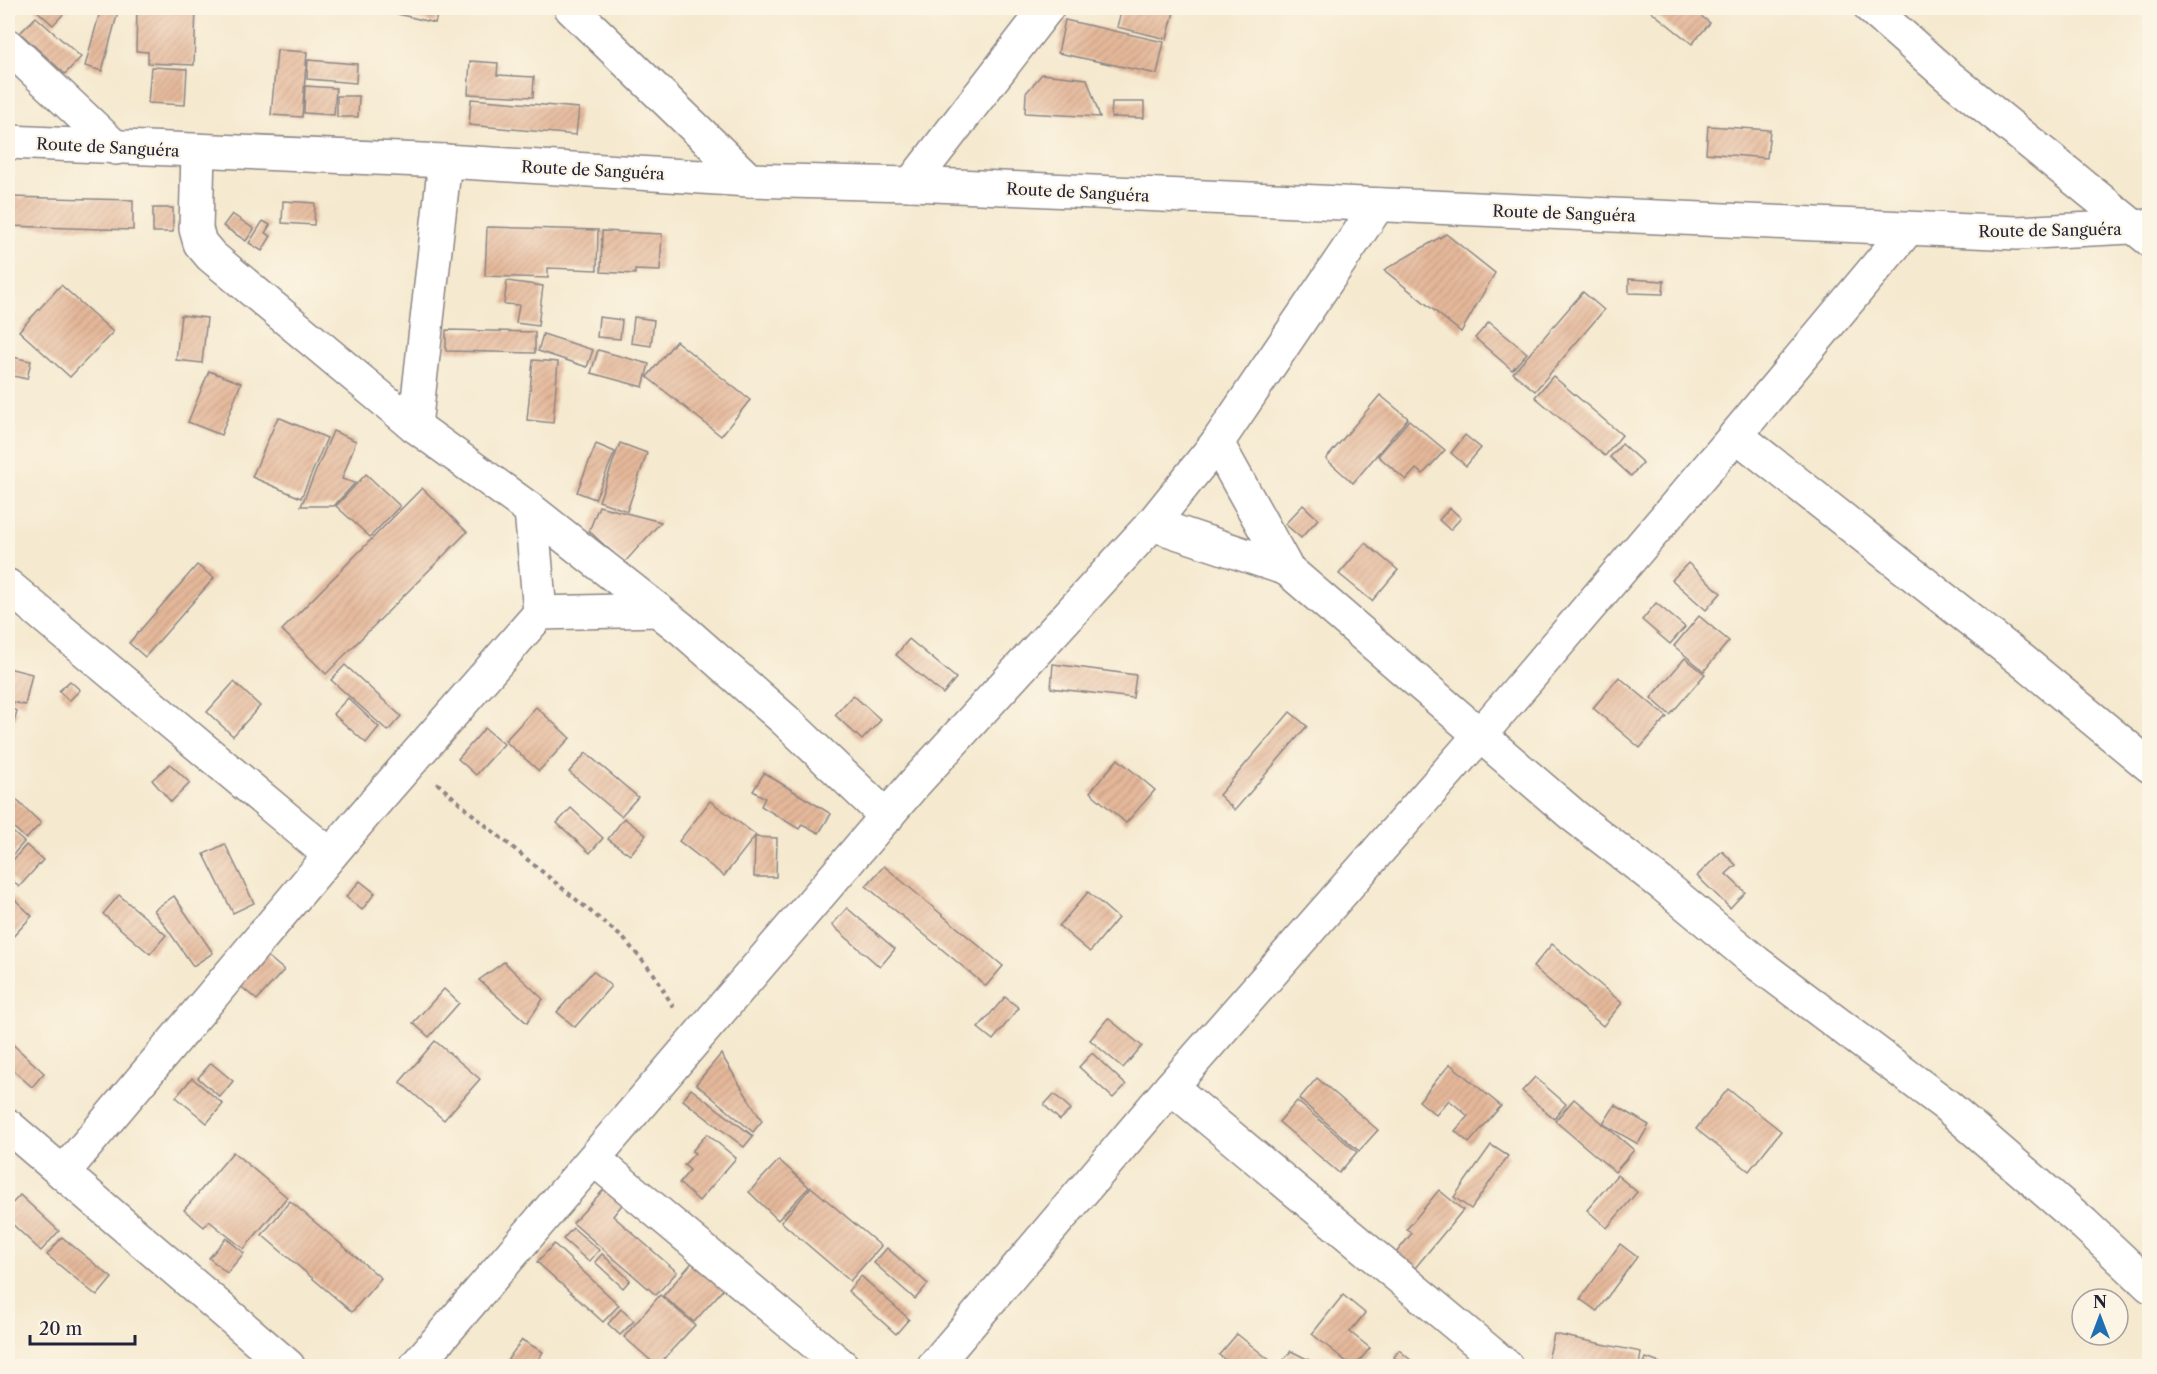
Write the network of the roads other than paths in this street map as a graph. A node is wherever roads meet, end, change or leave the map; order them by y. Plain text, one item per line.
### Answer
1 (571, 8) edge
2 (1047, 8) edge
3 (1871, 8) edge
4 (8, 46) edge
5 (8, 142) edge
6 (116, 148) junction
7 (198, 151) junction
8 (445, 161) junction
9 (748, 180) junction
10 (911, 184) junction
11 (1378, 205) junction
12 (1908, 229) junction
13 (2145, 231) edge
14 (415, 426) junction
15 (1736, 435) junction
16 (1217, 443) junction
17 (531, 510) junction
18 (1152, 524) junction
19 (1287, 569) junction
20 (8, 586) edge
21 (658, 610) junction
22 (540, 613) junction
23 (1480, 735) junction
24 (2150, 766) edge
25 (886, 817) junction
26 (330, 855) junction
27 (1171, 1088) junction
28 (8, 1126) edge
29 (594, 1159) junction
30 (63, 1173) junction
31 (2150, 1286) edge
32 (1494, 1363) edge
33 (288, 1366) edge
34 (416, 1366) edge
35 (842, 1366) edge
36 (934, 1366) edge

1 - 9 street
2 - 10 street
3 - 13 street
4 - 6 street
5 - 6 street, Route de Sanguéra
6 - 7 street, Route de Sanguéra
7 - 8 street, Route de Sanguéra
7 - 14 street
8 - 9 street, Route de Sanguéra
8 - 14 street
9 - 10 street, Route de Sanguéra
10 - 11 street, Route de Sanguéra
11 - 12 street, Route de Sanguéra
11 - 16 street
12 - 13 street, Route de Sanguéra
12 - 15 street
14 - 17 street
15 - 23 street
15 - 24 street
16 - 18 street
16 - 19 street
17 - 21 street
17 - 22 street
18 - 19 street
18 - 25 street
19 - 23 street
20 - 26 street
21 - 22 street
21 - 25 street
22 - 26 street
23 - 27 street
23 - 31 street
25 - 29 street
26 - 30 street
27 - 32 street
27 - 36 street
28 - 30 street
29 - 34 street
29 - 35 street
30 - 33 street

